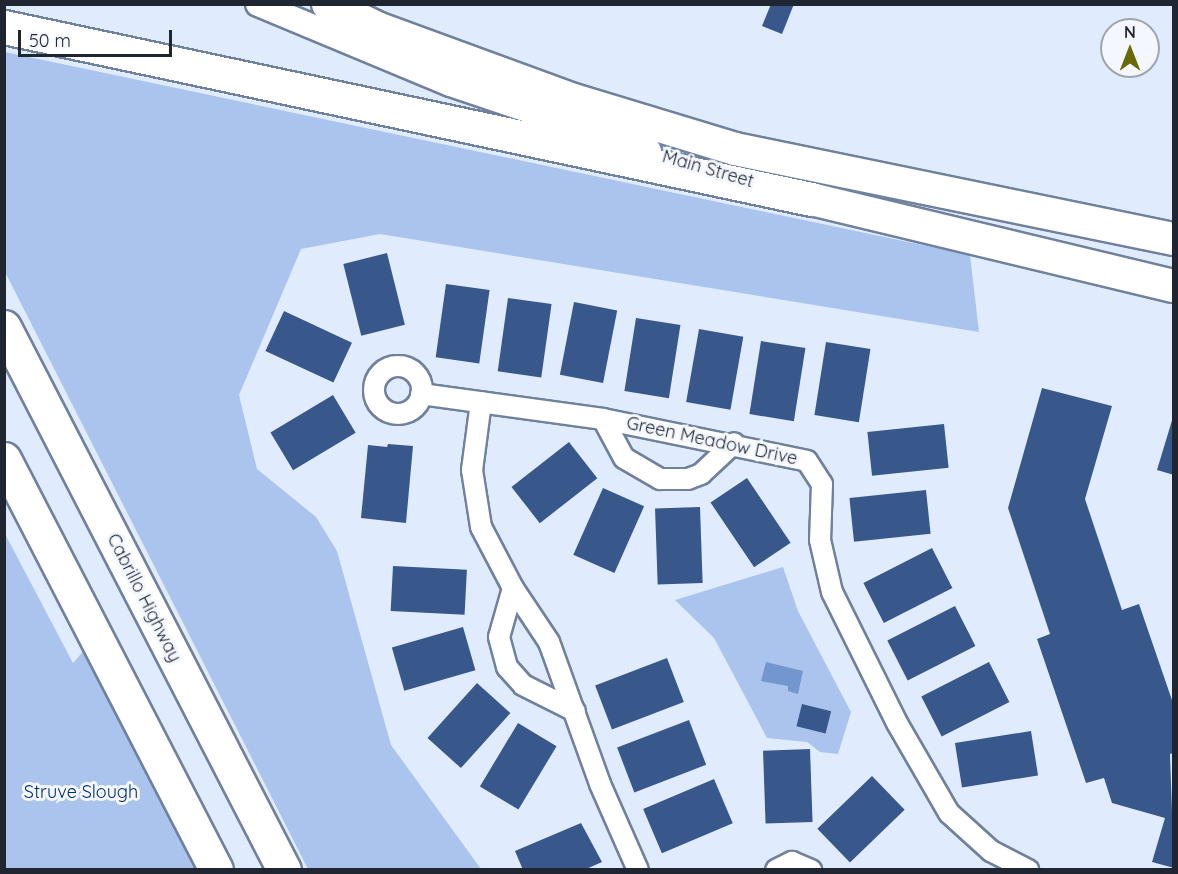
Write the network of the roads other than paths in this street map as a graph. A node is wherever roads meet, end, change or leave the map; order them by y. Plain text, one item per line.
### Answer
1 (258, 4) edge
2 (328, 4) edge
3 (343, 4) edge
4 (4, 27) edge
5 (377, 28) junction
6 (812, 199) junction
7 (1173, 239) edge
8 (1173, 286) edge
9 (4, 327) edge
10 (421, 394) dead end
11 (482, 402) junction
12 (603, 419) junction
13 (734, 443) junction
14 (4, 459) edge
15 (513, 588) junction
16 (575, 711) junction
17 (216, 870) edge
18 (284, 870) edge
19 (638, 870) edge
20 (776, 870) edge
21 (812, 870) edge
22 (1028, 870) edge

1 - 6 street, Main Street
2 - 5 main road, Main Street
3 - 5 street
4 - 6 highway
5 - 7 main road, Main Street
6 - 8 main road, Main Street
9 - 18 highway, Cabrillo Highway
10 - 11 street, Green Meadow Drive
11 - 12 street, Green Meadow Drive
11 - 15 street
12 - 13 street, Green Meadow Drive
12 - 13 street
13 - 22 street, Green Meadow Drive
14 - 17 highway
15 - 16 street
15 - 16 street
16 - 19 street
20 - 21 street

